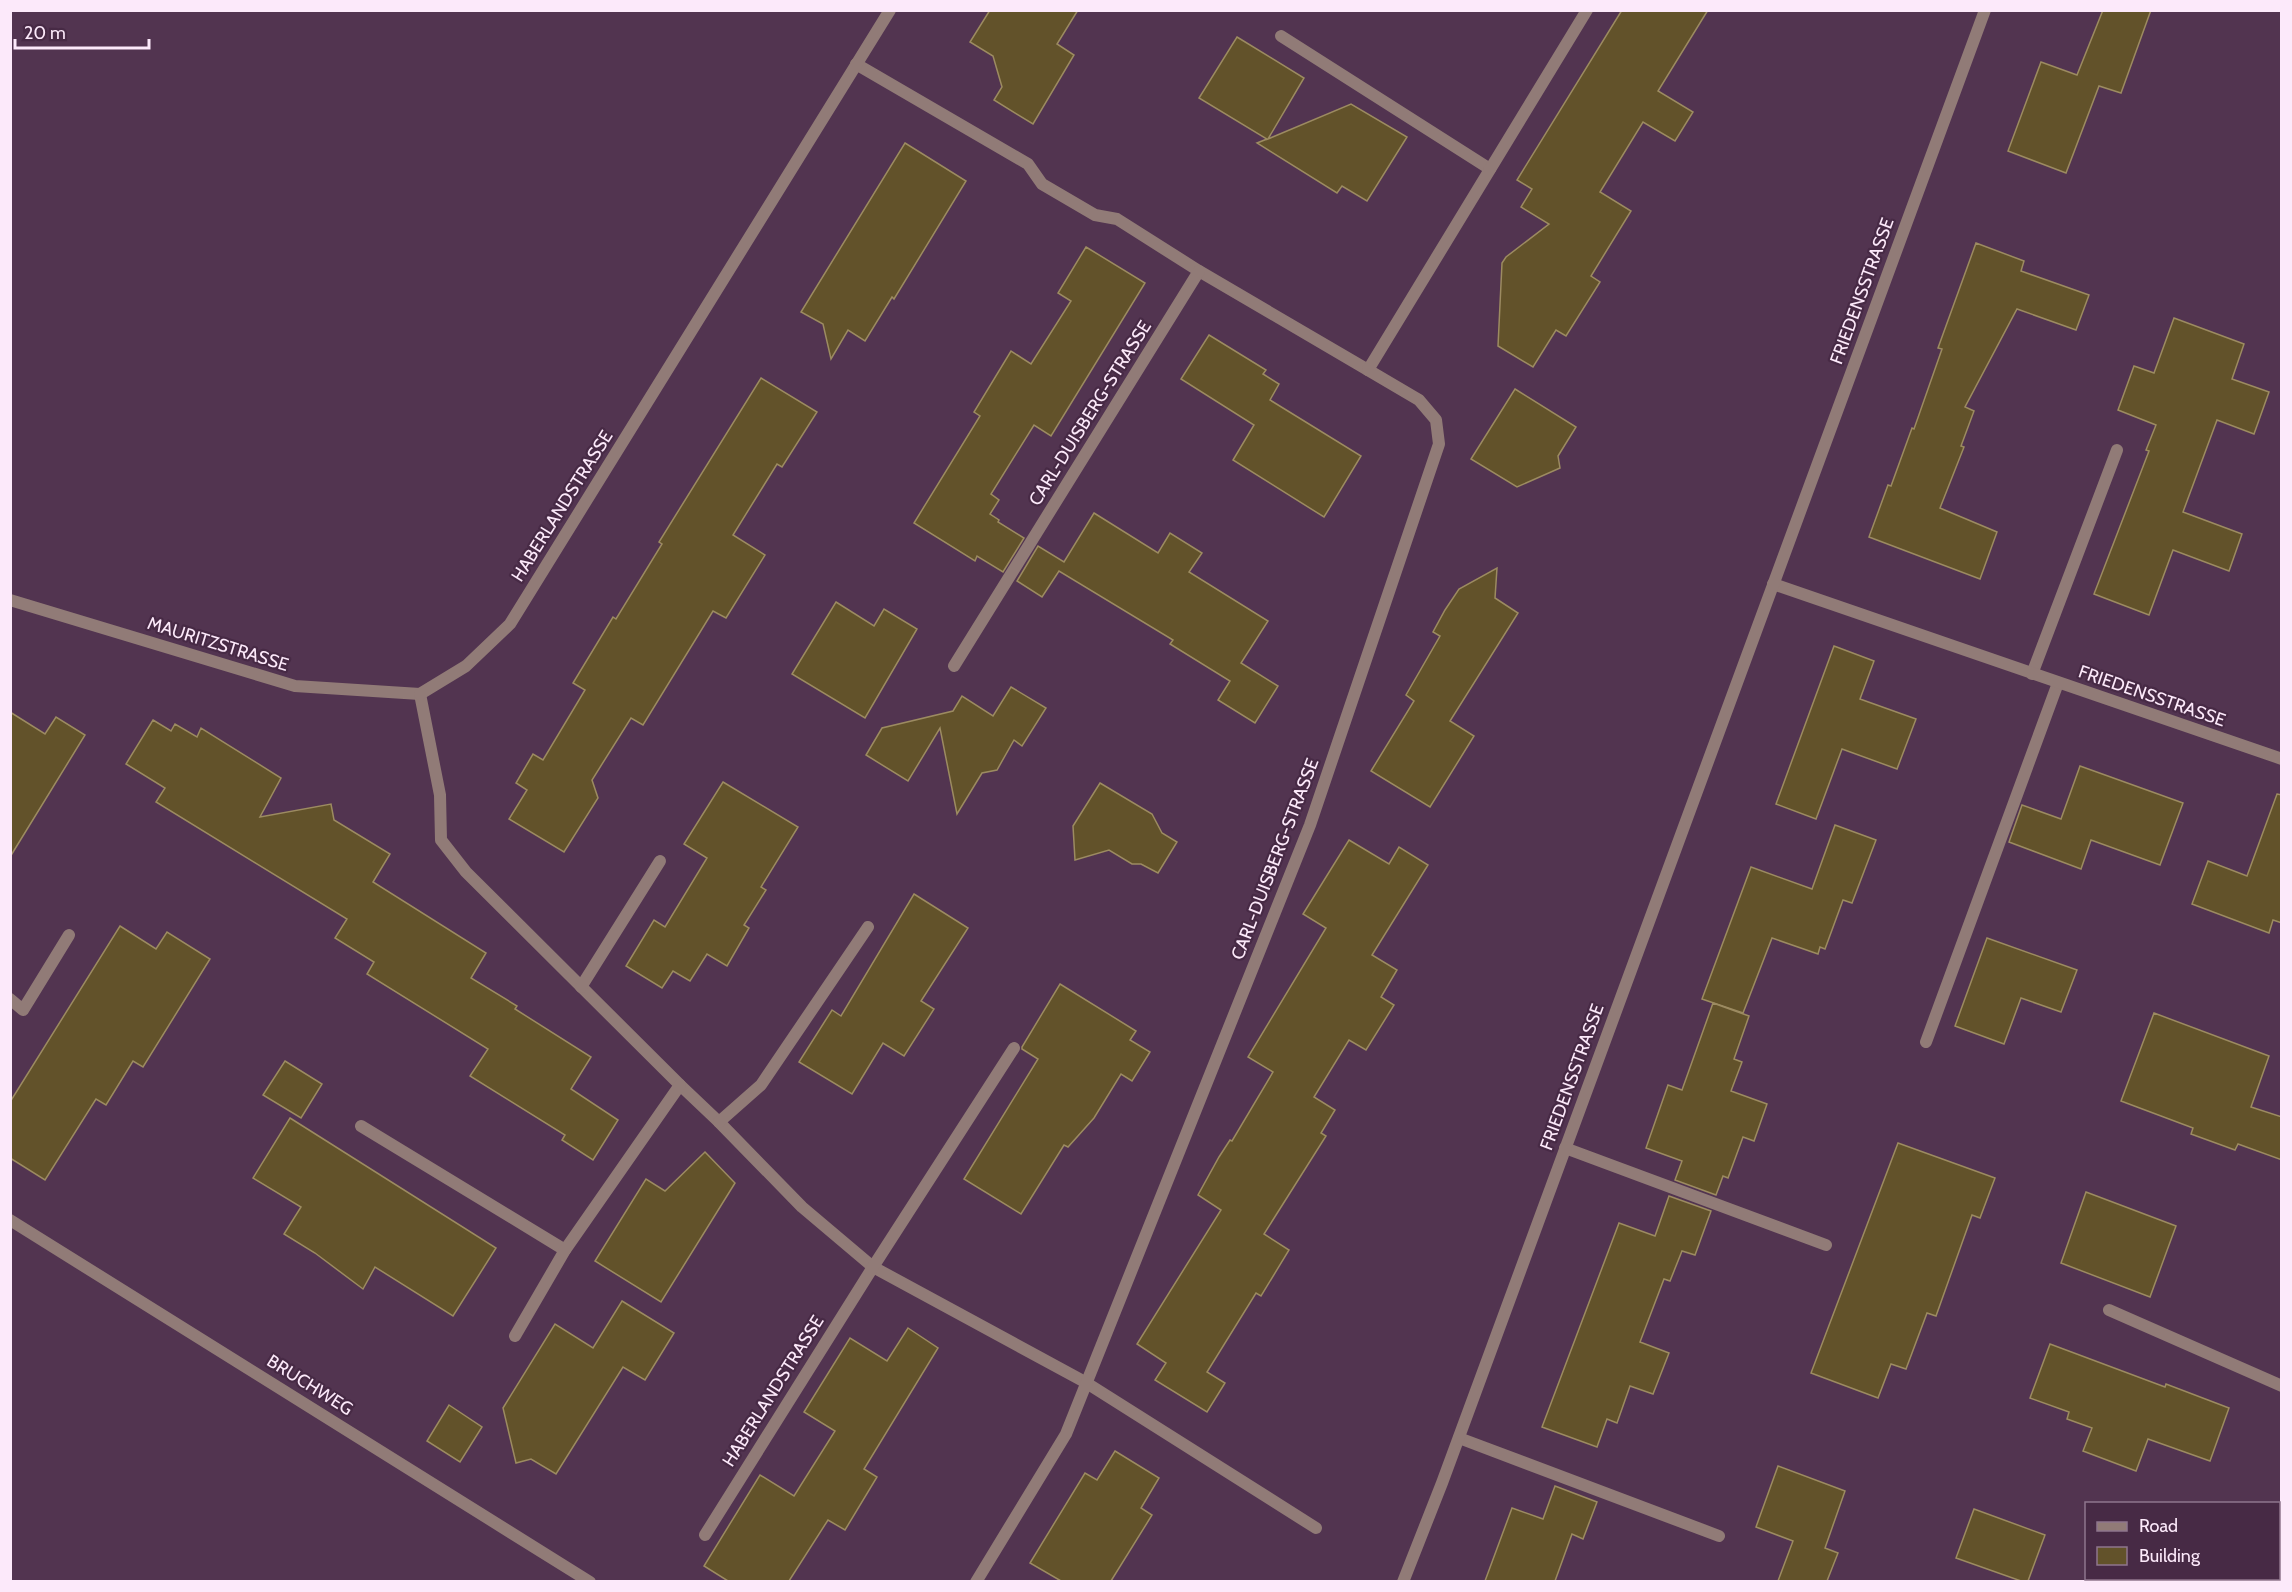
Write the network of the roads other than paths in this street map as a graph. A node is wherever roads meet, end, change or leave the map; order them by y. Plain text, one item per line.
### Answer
1 (890, 10) edge
2 (1587, 10) edge
3 (1985, 10) edge
4 (1281, 36) dead end
5 (856, 64) junction
6 (1490, 169) junction
7 (1199, 271) junction
8 (1368, 370) junction
9 (2117, 450) dead end
10 (1773, 584) junction
11 (10, 600) edge
12 (954, 666) dead end
13 (2032, 674) junction
14 (2058, 682) junction
15 (420, 694) junction
16 (2282, 759) edge
17 (660, 861) dead end
18 (868, 927) dead end
19 (69, 935) dead end
20 (581, 987) junction
21 (10, 999) edge
22 (1926, 1042) dead end
23 (1014, 1048) dead end
24 (680, 1085) junction
25 (719, 1122) junction
26 (361, 1126) dead end
27 (1565, 1148) junction
28 (10, 1220) edge
29 (1826, 1245) dead end
30 (565, 1250) junction
31 (873, 1267) junction
32 (2109, 1310) dead end
33 (515, 1336) dead end
34 (1085, 1382) junction
35 (2282, 1386) edge
36 (1459, 1438) junction
37 (1316, 1528) dead end
38 (705, 1535) dead end
39 (1719, 1536) dead end
40 (590, 1581) edge
41 (976, 1581) edge
42 (1403, 1581) edge

1 - 5 street, HABERLANDSTRASSE
2 - 6 street
3 - 10 street, FRIEDENSSTRASSE
4 - 6 street
5 - 7 street, CARL-DUISBERG-STRASSE
5 - 15 street, HABERLANDSTRASSE
6 - 8 street
7 - 8 street, CARL-DUISBERG-STRASSE
7 - 12 street, CARL-DUISBERG-STRASSE
8 - 34 street, CARL-DUISBERG-STRASSE
9 - 13 street
10 - 13 street, FRIEDENSSTRASSE
10 - 27 street, FRIEDENSSTRASSE
11 - 15 street, MAURITZSTRASSE
13 - 14 street, FRIEDENSSTRASSE
14 - 16 street, FRIEDENSSTRASSE
14 - 22 street
15 - 20 street
17 - 20 street
18 - 25 street
19 - 21 street
20 - 24 street
23 - 31 street, HABERLANDSTRASSE
24 - 25 street
24 - 30 street
25 - 31 street
26 - 30 street
27 - 29 street
27 - 36 street, FRIEDENSSTRASSE
28 - 40 street, BRUCHWEG
30 - 33 street
31 - 34 street
31 - 38 street, HABERLANDSTRASSE
32 - 35 street
34 - 37 street
34 - 41 street
36 - 39 street
36 - 42 street, FRIEDENSSTRASSE

